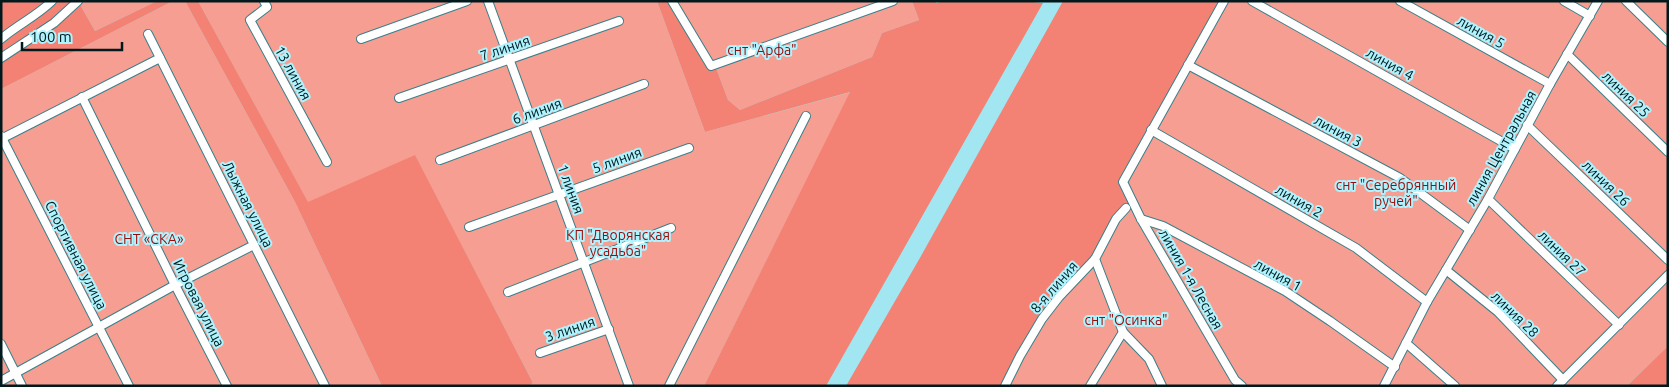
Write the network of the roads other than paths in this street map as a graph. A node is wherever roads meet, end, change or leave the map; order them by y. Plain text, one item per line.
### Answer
1 (52, 1) edge
2 (78, 1) edge
3 (264, 1) edge
4 (467, 1) edge
5 (488, 1) edge
6 (672, 1) edge
7 (893, 1) edge
8 (1224, 1) edge
9 (1252, 1) edge
10 (1400, 1) edge
11 (1564, 1) edge
12 (1598, 1) edge
13 (1626, 1) edge
14 (1590, 16) junction
15 (619, 21) dead end
16 (148, 34) dead end
17 (1, 39) edge
18 (361, 39) dead end
19 (1668, 42) edge
20 (1566, 54) junction
21 (1, 58) edge
22 (160, 58) junction
23 (510, 60) junction
24 (1188, 65) junction
25 (644, 84) dead end
26 (1550, 84) junction
27 (82, 97) junction
28 (399, 98) dead end
29 (806, 116) dead end
30 (1527, 125) junction
31 (534, 126) junction
32 (1151, 130) junction
33 (2, 137) edge
34 (689, 148) dead end
35 (1515, 149) junction
36 (1668, 152) edge
37 (440, 160) dead end
38 (328, 162) dead end
39 (559, 194) junction
40 (1488, 199) junction
41 (1126, 208) dead end
42 (1141, 219) junction
43 (469, 227) dead end
44 (671, 228) dead end
45 (1470, 230) junction
46 (254, 245) junction
47 (1095, 259) junction
48 (1668, 260) edge
49 (584, 261) junction
50 (1446, 270) junction
51 (1668, 275) edge
52 (175, 285) junction
53 (508, 292) dead end
54 (1427, 302) junction
55 (1619, 325) junction
56 (98, 327) junction
57 (609, 329) junction
58 (1123, 332) junction
59 (1406, 343) junction
60 (1, 344) edge
61 (540, 353) dead end
62 (1395, 367) junction
63 (15, 373) junction
64 (1, 381) edge
65 (1560, 383) edge
66 (22, 386) edge
67 (129, 386) edge
68 (227, 386) edge
69 (325, 386) edge
70 (629, 386) edge
71 (669, 386) edge
72 (1005, 386) edge
73 (1090, 386) edge
74 (1162, 386) edge
75 (1242, 386) edge
76 (1384, 386) edge
77 (1455, 386) edge

1 - 17 street
2 - 21 street
3 - 38 street, 13 линия
4 - 18 street
5 - 23 street, 1 линия
6 - 7 street
8 - 24 street
9 - 35 street, линия 4
10 - 26 street, линия 5
11 - 14 street
12 - 14 street, линия Центральная
13 - 19 street
14 - 20 street, линия Центральная
15 - 23 street, 7 линия
16 - 22 street, Лыжная улица
20 - 26 street, линия Центральная
20 - 36 street, линия 25
22 - 27 street
22 - 46 street, Лыжная улица
23 - 28 street, 7 линия
23 - 31 street, 1 линия
24 - 32 street
24 - 45 street, линия 3
25 - 31 street, 6 линия
26 - 30 street, линия Центральная
27 - 33 street
27 - 52 street, Игровая улица
29 - 71 street
30 - 35 street, линия Центральная
30 - 48 street, линия 26
31 - 37 street, 6 линия
31 - 39 street, 1 линия
32 - 42 street, линия 1-я Лесная
32 - 54 street, линия 2
33 - 56 street, Спортивная улица
34 - 39 street, 5 линия
35 - 40 street, линия Центральная
39 - 43 street, 5 линия
39 - 49 street, 1 линия
40 - 45 street, линия Центральная
40 - 55 street, линия 27
41 - 47 street, 8-я линия
42 - 62 street, линия 1
42 - 75 street, линия 1-я Лесная
44 - 49 street
45 - 50 street, линия Центральная
46 - 52 street
46 - 69 street, Лыжная улица
47 - 58 street
47 - 72 street, 8-я линия
49 - 53 street
49 - 57 street, 1 линия
50 - 54 street, линия Центральная
50 - 65 street, линия 28
51 - 55 street
52 - 56 street
52 - 68 street, Игровая улица
54 - 59 street, линия Центральная
55 - 65 street
56 - 63 street
56 - 67 street, Спортивная улица
57 - 61 street, 3 линия
57 - 70 street, 1 линия
58 - 73 street
58 - 74 street
59 - 62 street, линия Центральная
59 - 77 street
60 - 63 street
62 - 76 street, линия Центральная
63 - 64 street
63 - 66 street

